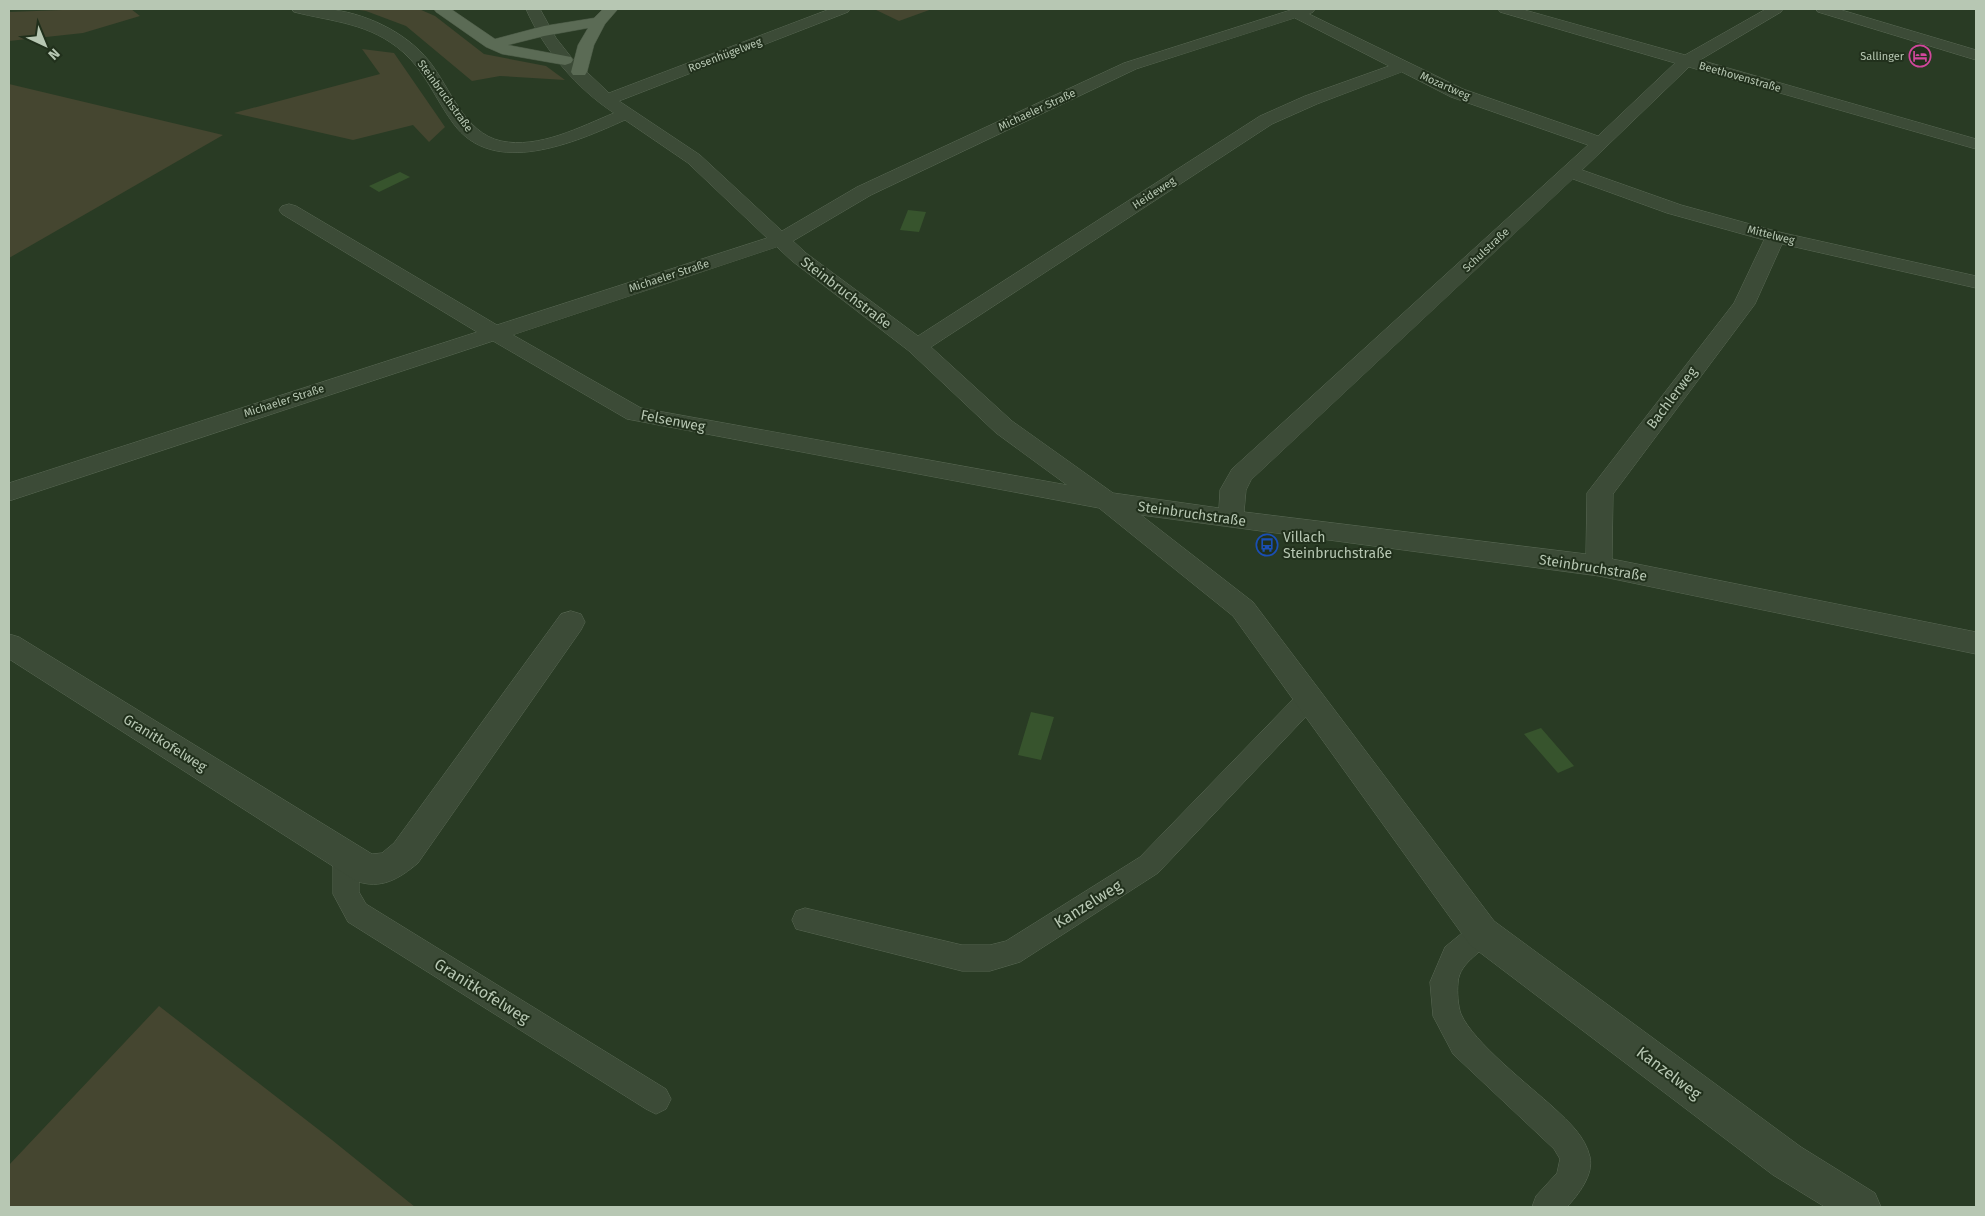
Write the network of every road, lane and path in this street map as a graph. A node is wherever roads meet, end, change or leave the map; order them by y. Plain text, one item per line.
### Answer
1 (299, 9) edge
2 (441, 9) edge
3 (532, 9) edge
4 (611, 9) edge
5 (843, 9) edge
6 (1505, 9) edge
7 (1776, 9) edge
8 (1823, 9) edge
9 (1302, 11) edge
10 (598, 22) junction
11 (544, 31) junction
12 (492, 44) junction
13 (1976, 55) edge
14 (565, 60) junction
15 (1685, 62) junction
16 (1403, 66) junction
17 (579, 72) junction
18 (606, 100) junction
19 (625, 114) junction
20 (1601, 143) junction
21 (1976, 144) edge
22 (1570, 172) junction
23 (289, 210) dead end
24 (1775, 237) junction
25 (780, 240) junction
26 (1976, 282) edge
27 (493, 332) junction
28 (917, 346) junction
29 (9, 492) edge
30 (1106, 501) junction
31 (1231, 520) junction
32 (1599, 566) junction
33 (571, 622) dead end
34 (1976, 643) edge
35 (9, 645) edge
36 (1308, 699) junction
37 (346, 858) junction
38 (805, 920) dead end
39 (1482, 932) junction
40 (656, 1099) dead end
41 (1547, 1207) edge
42 (1861, 1207) edge

1 - 19 street, Steinbruchstraße
2 - 12 main road
3 - 11 street, Steinbruchstraße
4 - 10 main road
5 - 18 street, Rosenhügelweg
6 - 15 street, Beethovenstraße
7 - 15 street, Schulstraße
8 - 13 street
9 - 16 street, Mozartweg
9 - 25 street, Michaeler Straße
10 - 11 main road
10 - 17 main road
11 - 12 main road
11 - 14 street, Steinbruchstraße
12 - 14 main road
14 - 17 street, Steinbruchstraße
15 - 20 street, Schulstraße
15 - 21 street, Beethovenstraße
16 - 20 street, Mozartweg
16 - 28 street, Heideweg
17 - 18 street, Steinbruchstraße
18 - 19 street, Steinbruchstraße
19 - 25 street, Steinbruchstraße
20 - 22 street, Schulstraße
22 - 24 street, Mittelweg
22 - 31 street, Schulstraße
23 - 27 street, Felsenweg
24 - 26 street, Mittelweg
24 - 32 street, Bachlerweg
25 - 27 street, Michaeler Straße
25 - 28 street, Steinbruchstraße
27 - 29 street, Michaeler Straße
27 - 30 street, Felsenweg
28 - 30 street, Steinbruchstraße
30 - 31 street, Steinbruchstraße
30 - 36 street, Kanzelweg
31 - 32 street, Steinbruchstraße
32 - 34 street, Steinbruchstraße
33 - 37 street, Granitkofelweg
35 - 37 street, Granitkofelweg
36 - 38 lane, Kanzelweg
36 - 39 street, Kanzelweg
37 - 40 lane, Granitkofelweg
39 - 41 lane
39 - 42 street, Kanzelweg

